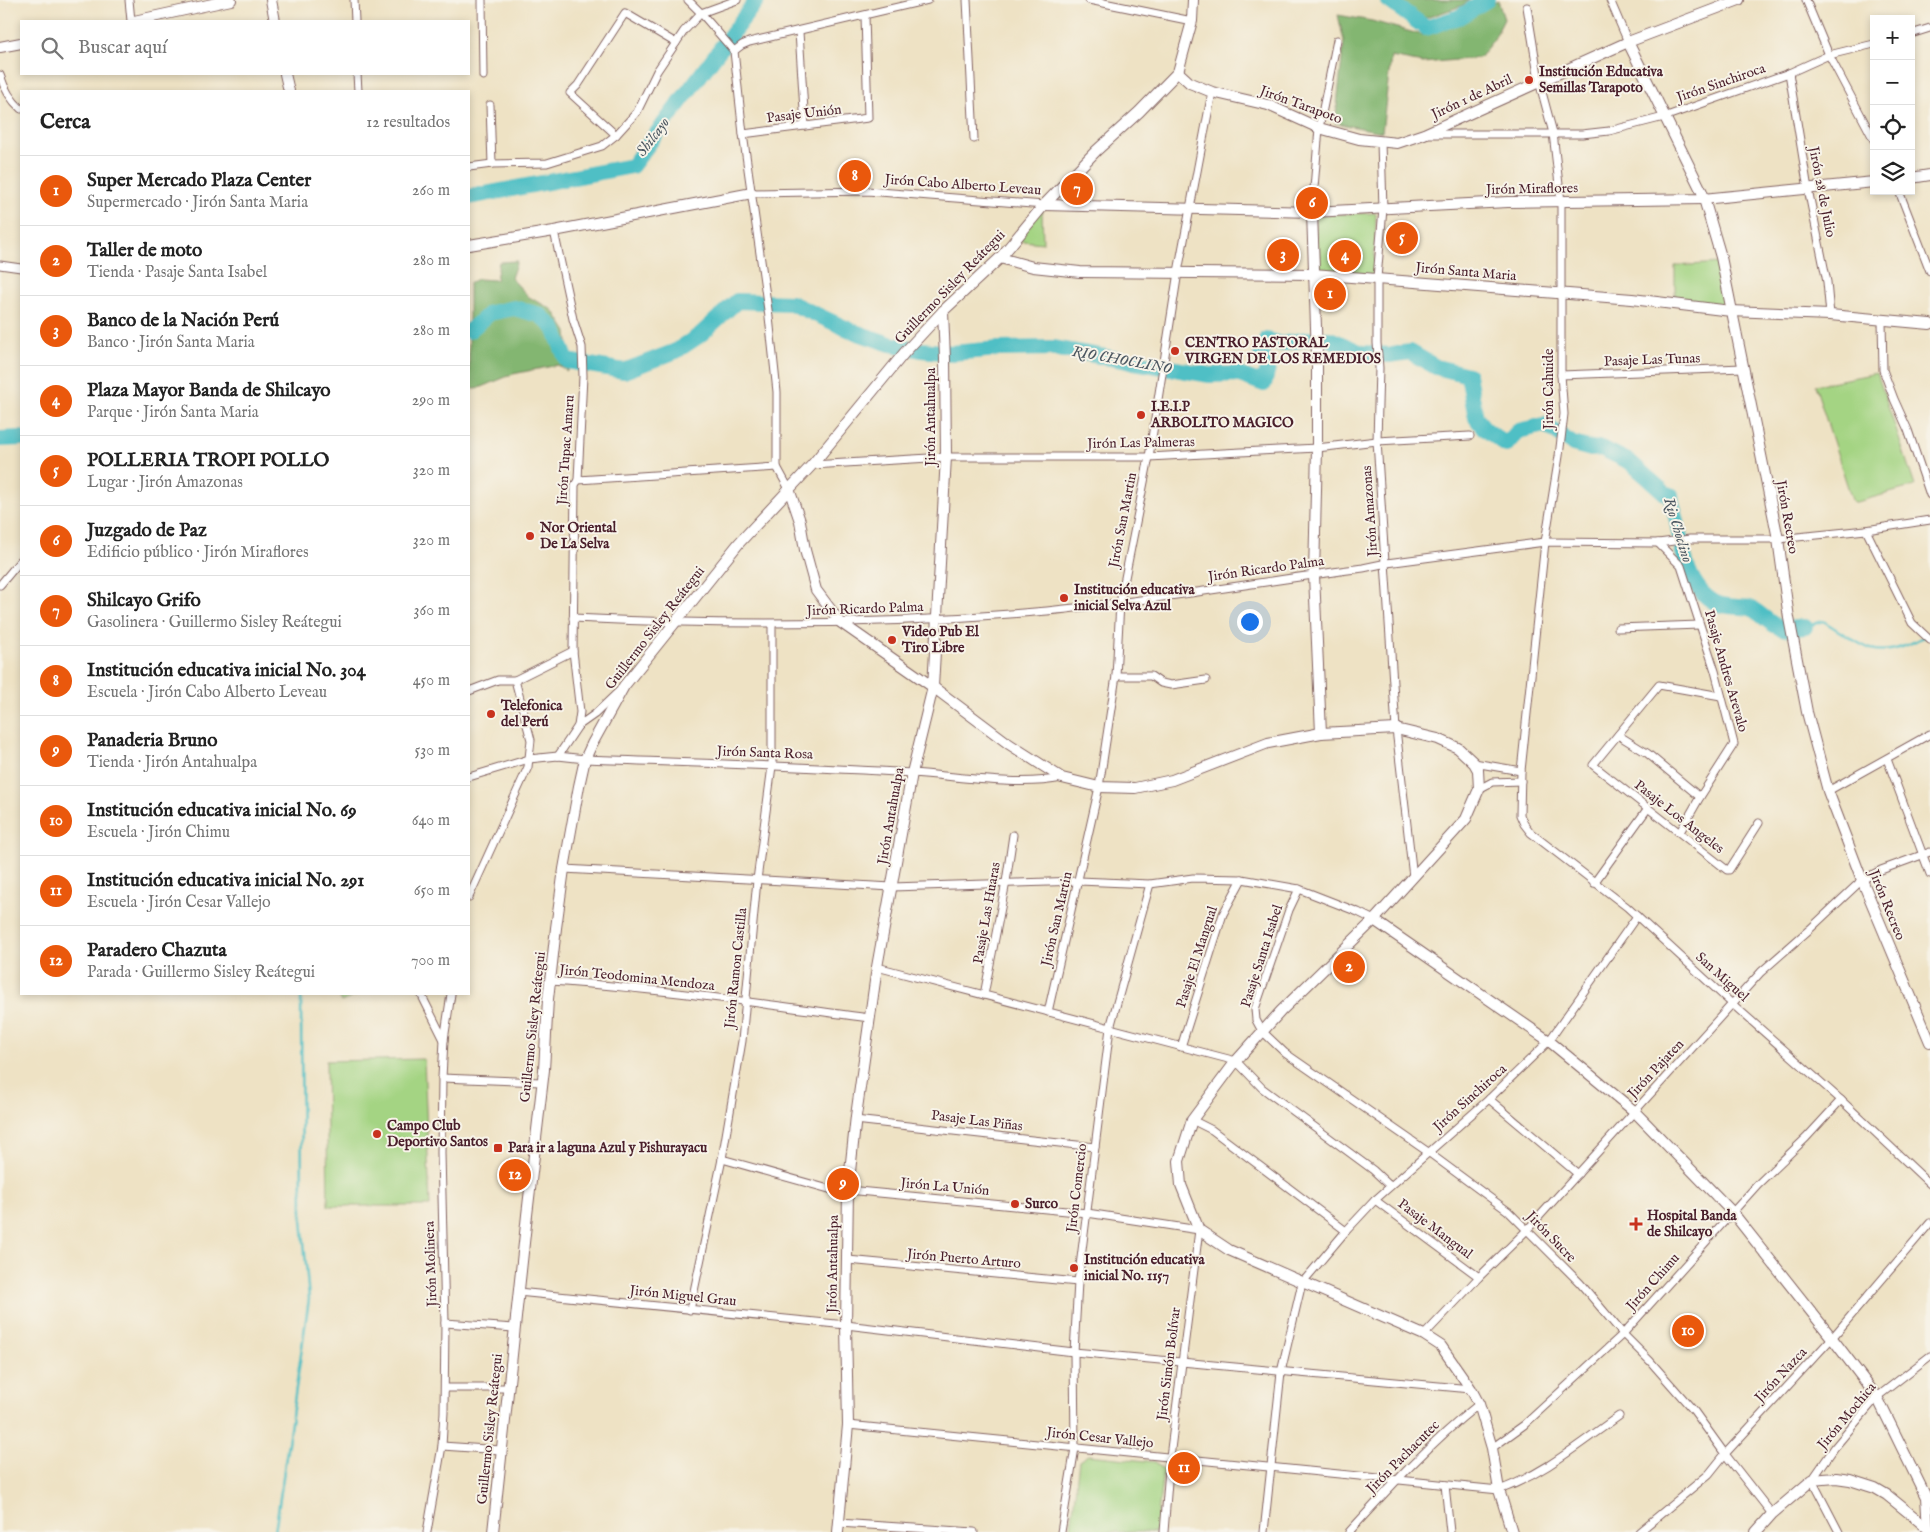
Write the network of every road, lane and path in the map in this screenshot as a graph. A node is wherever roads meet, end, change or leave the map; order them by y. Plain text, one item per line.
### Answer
1 (129, 0) edge
2 (231, 0) edge
3 (271, 0) edge
4 (354, 0) edge
5 (482, 0) edge
6 (688, 0) edge
7 (737, 0) edge
8 (928, 0) edge
9 (967, 0) edge
10 (1089, 0) edge
11 (1610, 0) edge
12 (1739, 0) edge
13 (1806, 0) edge
14 (1193, 2) edge
15 (1527, 7) dead end
16 (703, 15) junction
17 (865, 16) junction
18 (132, 20) edge
19 (137, 20) edge
20 (275, 20) edge
21 (355, 20) edge
22 (1192, 21) junction
23 (1930, 28) edge
24 (799, 32) junction
25 (1915, 33) edge
26 (1336, 40) dead end
27 (1628, 42) junction
28 (20, 43) edge
29 (676, 43) junction
30 (1870, 45) edge
31 (0, 47) edge
32 (734, 51) junction
33 (1829, 55) junction
34 (1178, 72) junction
35 (1789, 73) junction
36 (0, 75) edge
37 (285, 75) edge
38 (357, 75) edge
39 (483, 76) dead end
40 (1539, 81) junction
41 (289, 90) edge
42 (358, 90) edge
43 (1212, 92) junction
44 (490, 105) dead end
45 (20, 108) edge
46 (1664, 117) junction
47 (805, 126) junction
48 (1319, 128) junction
49 (1870, 132) edge
50 (1553, 133) junction
51 (743, 134) junction
52 (1424, 134) junction
53 (616, 135) junction
54 (974, 139) dead end
55 (1381, 142) junction
56 (492, 164) junction
57 (470, 168) edge
58 (1930, 175) edge
59 (1915, 177) edge
60 (1870, 182) edge
61 (1808, 189) junction
62 (752, 193) junction
63 (1901, 195) edge
64 (1704, 199) junction
65 (1561, 202) junction
66 (1044, 205) junction
67 (1190, 208) junction
68 (1383, 209) junction
69 (1312, 212) junction
70 (554, 231) junction
71 (470, 245) edge
72 (1000, 258) junction
73 (0, 265) edge
74 (20, 268) edge
75 (1930, 270) edge
76 (1178, 272) junction
77 (1313, 274) junction
78 (1377, 278) junction
79 (1561, 294) junction
80 (942, 311) junction
81 (1731, 311) junction
82 (1830, 315) junction
83 (1882, 321) junction
84 (1930, 324) edge
85 (1743, 368) junction
86 (1561, 375) junction
87 (1470, 436) dead end
88 (1377, 440) junction
89 (1317, 448) junction
90 (946, 457) junction
91 (1148, 457) junction
92 (812, 465) junction
93 (777, 467) junction
94 (578, 480) junction
95 (789, 489) junction
96 (1930, 495) edge
97 (1930, 520) edge
98 (1866, 530) junction
99 (1778, 539) junction
100 (1545, 542) junction
101 (1658, 543) junction
102 (20, 561) edge
103 (1387, 563) junction
104 (1314, 575) junction
105 (0, 585) edge
106 (1120, 603) junction
107 (574, 618) junction
108 (937, 619) junction
109 (840, 622) junction
110 (674, 623) junction
111 (772, 624) junction
112 (1699, 625) junction
113 (1618, 628) dead end
114 (1930, 640) edge
115 (573, 651) junction
116 (1116, 676) junction
117 (515, 680) junction
118 (1206, 680) dead end
119 (624, 686) junction
120 (933, 687) junction
121 (470, 691) edge
122 (1722, 696) junction
123 (578, 726) junction
124 (1396, 729) junction
125 (1321, 733) junction
126 (1930, 734) edge
127 (1618, 735) junction
128 (558, 756) junction
129 (529, 759) junction
130 (585, 759) junction
131 (1887, 759) junction
132 (1474, 763) junction
133 (772, 766) junction
134 (1521, 771) junction
135 (912, 773) junction
136 (470, 777) edge
137 (1062, 778) junction
138 (1521, 781) junction
139 (1099, 787) junction
140 (1479, 789) junction
141 (1828, 791) junction
142 (1700, 797) junction
143 (1648, 808) junction
144 (1759, 823) dead end
145 (1680, 832) junction
146 (1013, 835) dead end
147 (1930, 852) edge
148 (1923, 855) junction
149 (564, 869) junction
150 (1930, 874) edge
151 (1413, 877) junction
152 (1242, 879) junction
153 (757, 880) junction
154 (1862, 880) junction
155 (1079, 881) junction
156 (1006, 882) junction
157 (1594, 883) junction
158 (1150, 884) junction
159 (892, 887) junction
160 (1299, 889) junction
161 (470, 895) edge
162 (1637, 916) junction
163 (1374, 920) junction
164 (876, 967) junction
165 (550, 981) junction
166 (421, 995) edge
167 (451, 995) edge
168 (984, 995) junction
169 (746, 1002) junction
170 (1733, 1004) junction
171 (1048, 1012) junction
172 (869, 1018) junction
173 (1110, 1028) junction
174 (1262, 1031) junction
175 (444, 1040) junction
176 (1549, 1041) junction
177 (1930, 1042) edge
178 (1181, 1047) junction
179 (1236, 1061) junction
180 (442, 1078) junction
181 (542, 1082) junction
182 (1489, 1099) junction
183 (1841, 1100) junction
184 (1634, 1111) junction
185 (855, 1120) junction
186 (1192, 1120) junction
187 (1095, 1147) junction
188 (1428, 1152) junction
189 (722, 1159) junction
190 (1578, 1174) junction
191 (1930, 1184) edge
192 (1390, 1186) junction
193 (848, 1190) junction
194 (1375, 1200) junction
195 (1087, 1213) junction
196 (1733, 1213) junction
197 (1930, 1223) edge
198 (1198, 1230) junction
199 (1527, 1230) junction
200 (1346, 1231) junction
201 (848, 1260) junction
202 (1479, 1277) junction
203 (1078, 1282) junction
204 (1302, 1283) junction
205 (518, 1292) junction
206 (690, 1310) junction
207 (445, 1323) junction
208 (846, 1325) junction
209 (514, 1328) junction
210 (1623, 1334) junction
211 (1424, 1335) junction
212 (1832, 1338) junction
213 (1074, 1352) junction
214 (1930, 1356) edge
215 (1182, 1363) junction
216 (1281, 1372) junction
217 (445, 1388) junction
218 (508, 1388) junction
219 (1472, 1389) junction
220 (1877, 1397) junction
221 (1479, 1404) junction
222 (1619, 1416) dead end
223 (848, 1425) junction
224 (442, 1446) junction
225 (1075, 1448) junction
226 (1492, 1448) junction
227 (501, 1450) junction
228 (1725, 1454) junction
229 (1170, 1457) junction
230 (1272, 1467) junction
231 (1397, 1480) junction
232 (1812, 1480) junction
233 (1445, 1485) junction
234 (1499, 1490) junction
235 (1928, 1500) edge
236 (1772, 1514) junction
237 (838, 1527) edge
238 (1929, 1530) edge
239 (426, 1532) edge
240 (493, 1532) edge
241 (974, 1532) edge
242 (1061, 1532) edge
243 (1164, 1532) edge
244 (1264, 1532) edge
245 (1349, 1532) edge
246 (1450, 1532) edge
247 (1512, 1532) edge
248 (1640, 1532) edge
249 (1756, 1532) edge
250 (1839, 1532) edge

1 - 18 street
2 - 19 street
3 - 20 street
4 - 21 street
5 - 39 street
6 - 16 street
7 - 16 street
8 - 17 street
9 - 54 street
10 - 22 street
11 - 27 street, Jirón Recreo
12 - 27 street, Jirón 1 de Abril
13 - 33 street
14 - 22 street, Guillermo Sisley Reátegui
15 - 40 street, Jirón Cahuide
16 - 29 street
16 - 32 street
17 - 24 street
17 - 47 street, Pasaje Unión
22 - 34 street, Guillermo Sisley Reátegui
23 - 25 street
24 - 32 street
24 - 47 street
26 - 48 street
27 - 40 street, Jirón 1 de Abril
27 - 46 street, Jirón Recreo
28 - 31 street
29 - 53 street
29 - 53 street
30 - 33 street, Jirón Sinchiroca
32 - 51 street
33 - 35 street, Jirón Sinchiroca
33 - 49 street
34 - 43 street, Jirón Tarapoto
34 - 66 street, Guillermo Sisley Reátegui
35 - 46 street, Jirón Sinchiroca
35 - 61 street, Jirón 28 de Julio
36 - 45 street
37 - 41 street
38 - 42 street
40 - 50 street, Jirón Cahuide
40 - 52 street, Jirón 1 de Abril
43 - 48 street, Jirón Tarapoto
43 - 67 street, Jirón San Martin
44 - 56 street
46 - 50 street, Jirón Sinchiroca
46 - 64 street, Jirón Recreo
47 - 51 street, Pasaje Unión
48 - 55 street, Jirón Tarapoto
48 - 69 street
50 - 52 street, Jirón Sinchiroca
50 - 65 street, Jirón Cahuide
51 - 62 street
52 - 55 street, Jirón 1 de Abril
53 - 56 street
55 - 68 street, Jirón Amazonas
56 - 57 street
58 - 59 street
60 - 61 street, Jirón Miraflores
61 - 64 street, Jirón Miraflores
61 - 82 street, Jirón 28 de Julio
62 - 66 street, Jirón Cabo Alberto Leveau
62 - 70 street, Jirón Cabo Alberto Leveau
62 - 93 street
63 - 75 street
64 - 65 street, Jirón Miraflores
64 - 81 street, Jirón Recreo
65 - 68 street, Jirón Miraflores
65 - 79 street, Jirón Cahuide
66 - 67 street, Jirón Cabo Alberto Leveau
66 - 72 street, Guillermo Sisley Reátegui
67 - 69 street, Jirón Miraflores
67 - 76 street, Jirón San Martin
68 - 69 street, Jirón Miraflores
68 - 78 street, Jirón Amazonas
69 - 77 street
70 - 71 street, Jirón Cabo Alberto Leveau
70 - 94 street, Jirón Tupac Amaru
72 - 76 street, Jirón Santa Maria
72 - 80 street, Guillermo Sisley Reátegui
73 - 74 street
76 - 77 street, Jirón Santa Maria
76 - 91 street, Jirón San Martin
77 - 78 street, Jirón Santa Maria
77 - 89 street
78 - 79 street, Jirón Santa Maria
78 - 88 street, Jirón Amazonas
79 - 81 street, Jirón Santa Maria
79 - 86 street, Jirón Cahuide
80 - 90 street, Jirón Antahualpa
80 - 92 street, Guillermo Sisley Reátegui
81 - 82 street, Jirón Santa Maria
81 - 85 street, Jirón Recreo
82 - 83 street, Jirón Santa Maria
83 - 84 street, Jirón Santa Maria
83 - 96 street
85 - 86 street, Pasaje Las Tunas
85 - 99 street, Jirón Recreo
86 - 100 street, Jirón Cahuide
87 - 88 street, Jirón Las Palmeras
88 - 89 street, Jirón Las Palmeras
88 - 103 street, Jirón Amazonas
89 - 91 street, Jirón Las Palmeras
89 - 104 street
90 - 91 street, Jirón Las Palmeras
90 - 92 street, Jirón Las Palmeras
90 - 108 street, Jirón Antahualpa
91 - 106 street, Jirón San Martin
92 - 95 street, Guillermo Sisley Reátegui
93 - 94 street
93 - 95 street
94 - 107 street, Jirón Tupac Amaru
95 - 109 street
95 - 110 street, Guillermo Sisley Reátegui
97 - 98 street, Jirón Ricardo Palma
98 - 99 street, Jirón Ricardo Palma
98 - 114 street
99 - 101 street, Jirón Ricardo Palma
99 - 141 street, Jirón Recreo
100 - 101 street, Jirón Ricardo Palma
100 - 103 street, Jirón Ricardo Palma
100 - 134 street, Jirón Cahuide
101 - 112 street, Pasaje Andres Arevalo
102 - 105 street
103 - 104 street, Jirón Ricardo Palma
103 - 124 street, Jirón Amazonas
104 - 106 street, Jirón Ricardo Palma
104 - 125 street
106 - 108 street, Jirón Ricardo Palma
106 - 116 street, Jirón San Martin
107 - 110 street, Jirón Ricardo Palma
107 - 115 street, Jirón Tupac Amaru
108 - 109 street, Jirón Ricardo Palma
108 - 120 street, Jirón Antahualpa
109 - 111 street, Jirón Ricardo Palma
109 - 120 street
110 - 111 street, Jirón Ricardo Palma
110 - 119 street, Guillermo Sisley Reátegui
111 - 133 street, Jirón Ramon Castilla
112 - 113 street
112 - 122 street, Pasaje Andres Arevalo
115 - 117 street
115 - 123 street, Jirón Tupac Amaru
116 - 118 street
116 - 139 street, Jirón San Martin
117 - 121 street
117 - 129 street
119 - 123 street
119 - 130 street, Guillermo Sisley Reátegui
120 - 135 street, Jirón Antahualpa
120 - 137 street
122 - 127 street
122 - 142 street, Pasaje Andres Arevalo
123 - 128 street
124 - 125 street
124 - 132 street
124 - 151 street, Jirón Amazonas
125 - 139 street
126 - 131 street
127 - 142 street
127 - 143 street, Pasaje Los Angeles
128 - 129 street, Jirón Santa Rosa
128 - 130 street, Jirón Santa Rosa
129 - 136 street, Jirón Santa Rosa
129 - 161 street
130 - 133 street, Jirón Santa Rosa
130 - 149 street, Guillermo Sisley Reátegui
131 - 141 street
131 - 148 street
132 - 134 street
132 - 140 street
133 - 135 street, Jirón Santa Rosa
133 - 153 street, Jirón Ramon Castilla
134 - 138 street, San Miguel
135 - 137 street, Jirón Santa Rosa
135 - 159 street, Jirón Antahualpa
137 - 139 street
138 - 140 street
138 - 157 street, San Miguel
139 - 155 street, Jirón San Martin
140 - 151 street
141 - 154 street, Jirón Recreo
142 - 145 street, Pasaje Andres Arevalo
143 - 145 street, Pasaje Los Angeles
143 - 157 street
144 - 145 street, Pasaje Los Angeles
146 - 156 street, Pasaje Las Huaras
147 - 148 street, Jirón Pajaten
148 - 150 street
148 - 154 street, Jirón Pajaten
149 - 153 street
149 - 165 street, Guillermo Sisley Reátegui
151 - 163 street
152 - 158 street
152 - 160 street
152 - 178 street, Pasaje El Mangual
153 - 159 street
153 - 169 street, Jirón Ramon Castilla
154 - 170 street, Jirón Pajaten
154 - 177 street, Jirón Recreo
155 - 156 street
155 - 158 street
155 - 171 street, Jirón San Martin
156 - 159 street
156 - 168 street, Pasaje Las Huaras
157 - 162 street, San Miguel
158 - 173 street, Jirón Comercio
159 - 164 street, Jirón Antahualpa
160 - 163 street
160 - 174 street, Pasaje Santa Isabel
162 - 170 street, San Miguel
162 - 176 street, Jirón Sinchiroca
163 - 174 street
163 - 176 street
164 - 168 street
164 - 172 street, Jirón Antahualpa
165 - 169 street, Jirón Teodomina Mendoza
165 - 181 street, Guillermo Sisley Reátegui
166 - 175 street
167 - 175 street, Jirón Molinera
168 - 171 street
169 - 172 street, Jirón Teodomina Mendoza
169 - 189 street, Jirón Ramon Castilla
170 - 183 street, San Miguel
170 - 184 street, Jirón Pajaten
171 - 173 street
172 - 185 street, Jirón Antahualpa
173 - 178 street
173 - 187 street, Jirón Comercio
174 - 179 street
174 - 188 street, Jirón Sucre
175 - 180 street, Jirón Molinera
176 - 182 street, Jirón Sinchiroca
176 - 184 street
178 - 179 street
179 - 186 street
179 - 192 street
180 - 181 street
180 - 207 street, Jirón Molinera
181 - 205 street, Guillermo Sisley Reátegui
182 - 188 street, Jirón Sinchiroca
182 - 190 street
183 - 191 street, San Miguel
183 - 196 street, Jirón Chimu
184 - 190 street, Jirón Pajaten
184 - 196 street
185 - 187 street, Pasaje Las Piñas
185 - 193 street, Jirón Antahualpa
186 - 198 street
186 - 200 street
187 - 195 street, Jirón Comercio
188 - 192 street, Jirón Sinchiroca
188 - 199 street, Jirón Sucre
189 - 193 street, Jirón La Unión
189 - 206 street, Jirón Ramon Castilla
190 - 199 street, Jirón Pajaten
192 - 194 street, Jirón Sinchiroca
193 - 195 street, Jirón La Unión
193 - 201 street, Jirón Antahualpa
194 - 200 street, Jirón Sinchiroca
194 - 202 street, Pasaje Mangual
195 - 198 street, Jirón La Unión
195 - 203 street, Jirón Comercio
196 - 210 street, Jirón Chimu
196 - 212 street
197 - 212 street, Jirón Nazca
198 - 204 street
198 - 215 street, Jirón Simón Bolívar
199 - 202 street, Jirón Pajaten
199 - 210 street, Jirón Sucre
200 - 204 street, Jirón Sinchiroca
201 - 203 street, Jirón Puerto Arturo
201 - 208 street, Jirón Antahualpa
202 - 211 street, Jirón Pajaten
203 - 213 street, Jirón Comercio
204 - 211 street
204 - 216 street
205 - 206 street, Jirón Miguel Grau
205 - 209 street, Guillermo Sisley Reátegui
206 - 208 street, Jirón Miguel Grau
207 - 209 street
207 - 217 street, Jirón Molinera
208 - 213 street, Jirón Miguel Grau
208 - 223 street, Jirón Antahualpa
209 - 218 street, Guillermo Sisley Reátegui
210 - 226 street, Jirón Chimu
210 - 228 street, Jirón Sucre
211 - 219 street
212 - 220 street
212 - 228 street, Jirón Nazca
213 - 215 street, Jirón Miguel Grau
213 - 225 street, Jirón Comercio
214 - 220 street, Jirón Mochica
215 - 216 street, Jirón Miguel Grau
215 - 229 street, Jirón Simón Bolívar
216 - 219 street, Jirón Miguel Grau
216 - 230 street
217 - 218 street
217 - 224 street, Jirón Molinera
218 - 227 street, Guillermo Sisley Reátegui
219 - 221 street
220 - 232 street, Jirón Mochica
220 - 235 street
221 - 226 street
221 - 231 street, Jirón Pachacutec
222 - 234 street
223 - 225 street, Jirón Cesar Vallejo
223 - 237 street, Jirón Antahualpa
224 - 227 street
224 - 239 street, Jirón Molinera
225 - 229 street, Jirón Cesar Vallejo
225 - 242 street, Jirón Comercio
226 - 234 street
227 - 240 street, Guillermo Sisley Reátegui
228 - 236 street, Jirón Sucre
228 - 248 street, Jirón Nazca
229 - 230 street, Jirón Cesar Vallejo
229 - 243 street, Jirón Simón Bolívar
230 - 231 street, Jirón Cesar Vallejo
230 - 244 street
231 - 233 street, Jirón Cesar Vallejo
231 - 245 street, Jirón Pachacutec
232 - 236 street
232 - 238 street
232 - 250 street
233 - 234 street, Jirón Cesar Vallejo
233 - 246 street
234 - 247 street
235 - 238 street
236 - 249 street
237 - 241 street

